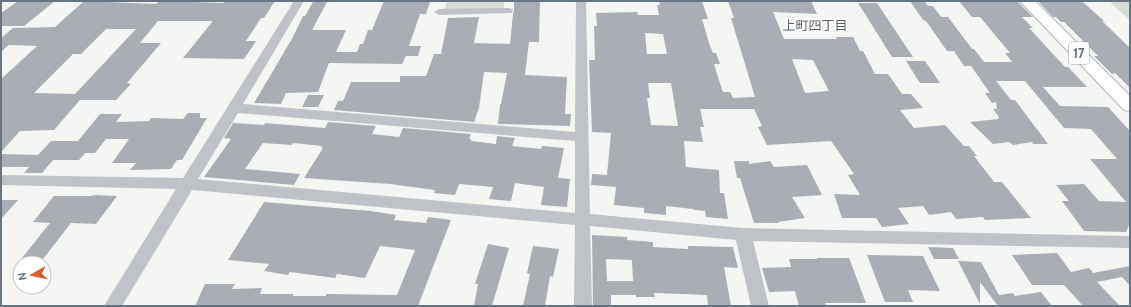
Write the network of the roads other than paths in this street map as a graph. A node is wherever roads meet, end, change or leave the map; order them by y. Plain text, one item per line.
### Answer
1 (299, 1) edge
2 (581, 1) edge
3 (1027, 1) edge
4 (508, 11) dead end
5 (439, 12) dead end
6 (1130, 106) edge
7 (234, 108) junction
8 (583, 136) junction
9 (1, 180) edge
10 (188, 184) junction
11 (584, 220) junction
12 (743, 234) junction
13 (1130, 242) edge
14 (113, 306) edge
15 (583, 306) edge
16 (760, 306) edge

1 - 7 street
2 - 8 street
3 - 6 main road, 17
4 - 5 street
7 - 8 street
7 - 10 street
8 - 11 street
9 - 10 street
10 - 11 street
10 - 14 street
11 - 12 street
11 - 15 street
12 - 13 street
12 - 16 street

